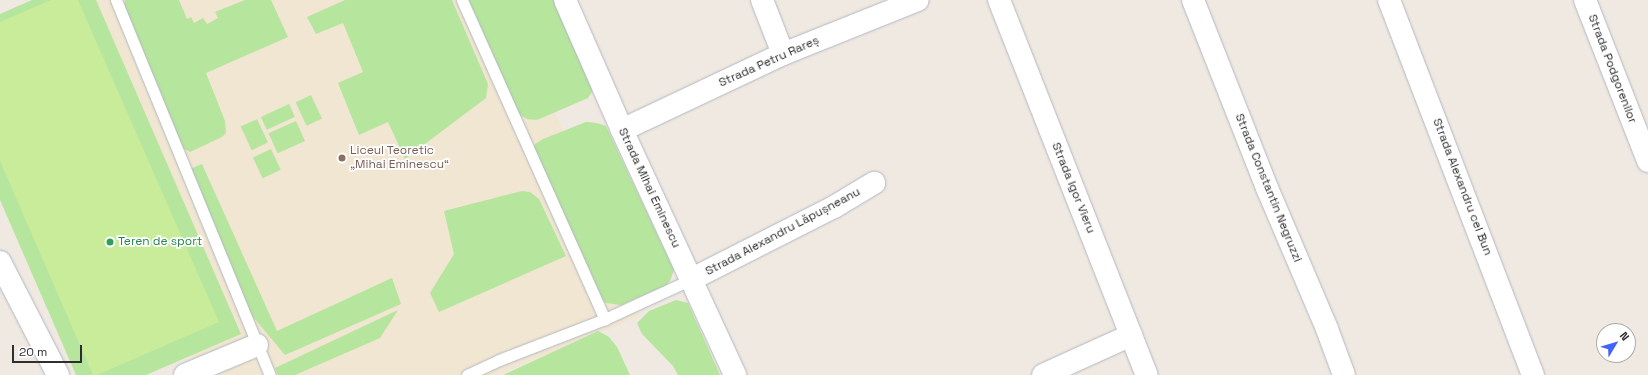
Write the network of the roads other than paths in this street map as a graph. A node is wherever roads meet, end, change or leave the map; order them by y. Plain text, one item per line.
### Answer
1 (116, 0) edge
2 (462, 0) edge
3 (565, 0) edge
4 (762, 0) edge
5 (918, 0) edge
6 (999, 0) edge
7 (1193, 0) edge
8 (1389, 0) edge
9 (1585, 0) edge
10 (783, 54) junction
11 (622, 130) junction
12 (1648, 161) edge
13 (874, 183) dead end
14 (0, 262) edge
15 (692, 279) junction
16 (605, 319) junction
17 (1131, 335) junction
18 (257, 345) junction
19 (58, 375) edge
20 (185, 375) edge
21 (270, 375) edge
22 (468, 375) edge
23 (735, 375) edge
24 (1043, 375) edge
25 (1147, 375) edge
26 (1344, 375) edge
27 (1533, 375) edge

1 - 18 lane
2 - 16 lane
3 - 11 street, Strada Mihai Eminescu
4 - 10 street
5 - 10 street, Strada Petru Rareș
6 - 17 street, Strada Igor Vieru
7 - 26 street, Strada Constantin Negruzzi
8 - 27 street, Strada Alexandru cel Bun
9 - 12 street, Strada Podgorenilor
10 - 11 street, Strada Petru Rareș
11 - 15 street, Strada Mihai Eminescu
13 - 15 street, Strada Alexandru Lăpușneanu
14 - 19 street
15 - 16 lane
15 - 23 street, Strada Mihai Eminescu
16 - 22 lane
17 - 24 street
17 - 25 street, Strada Igor Vieru
18 - 20 street
18 - 21 lane

